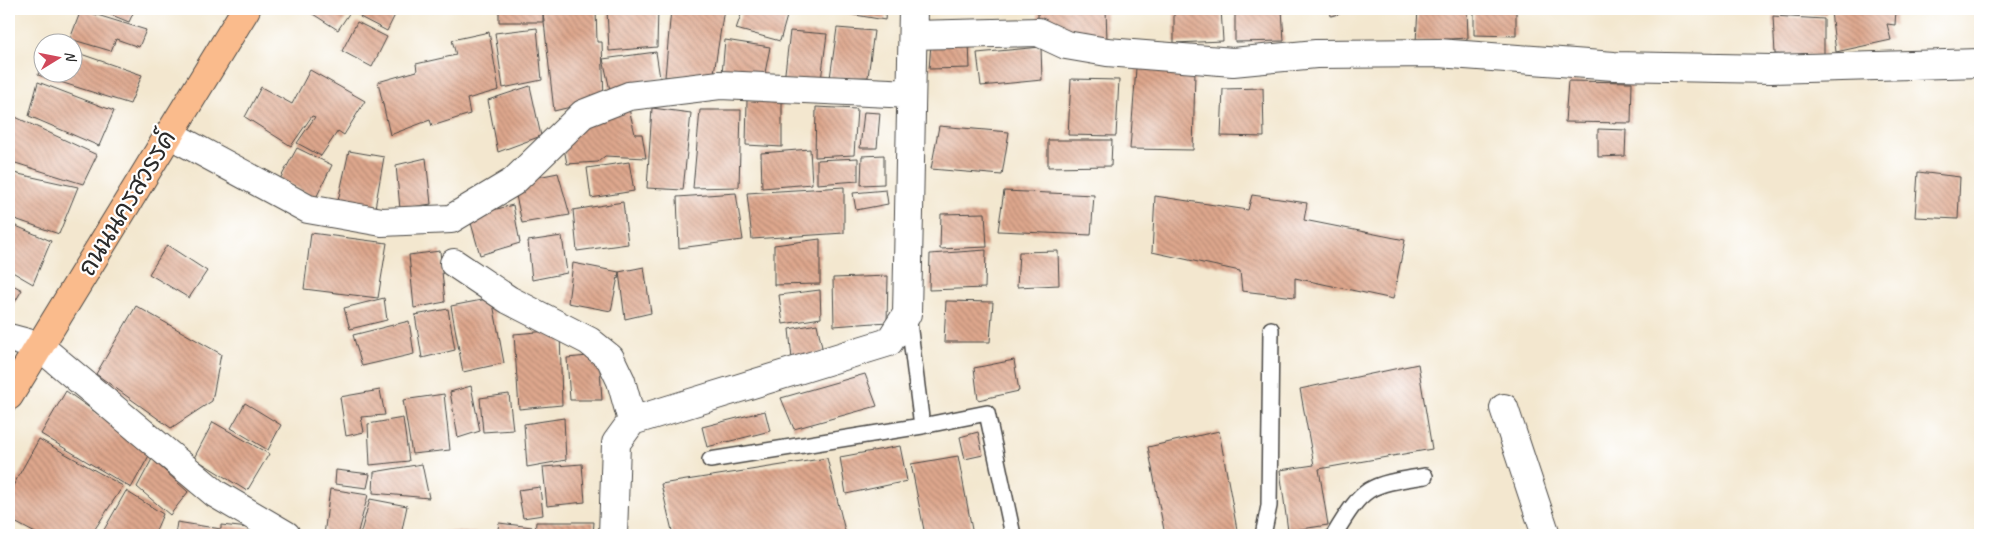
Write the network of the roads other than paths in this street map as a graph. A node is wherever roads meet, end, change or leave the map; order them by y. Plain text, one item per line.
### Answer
1 (246, 9) edge
2 (913, 9) edge
3 (912, 35) junction
4 (1980, 63) edge
5 (911, 94) junction
6 (169, 134) junction
7 (454, 264) dead end
8 (908, 314) junction
9 (1271, 329) dead end
10 (9, 338) edge
11 (39, 346) junction
12 (9, 396) edge
13 (1504, 408) dead end
14 (632, 421) junction
15 (922, 426) junction
16 (710, 460) dead end
17 (1425, 476) dead end
18 (286, 535) edge
19 (613, 535) edge
20 (1013, 535) edge
21 (1263, 535) edge
22 (1334, 535) edge
23 (1546, 535) edge

1 - 6 main road, ถนนนครสวรรค์
2 - 3 street
3 - 4 street
3 - 5 street
5 - 6 street
5 - 8 street
6 - 11 main road, ถนนนครสวรรค์
7 - 14 street
8 - 14 street
8 - 15 lane
9 - 21 lane
10 - 11 street
11 - 12 main road, ถนนนครสวรรค์
11 - 18 street
13 - 23 street
14 - 19 street
15 - 16 lane
15 - 20 lane
17 - 22 lane

